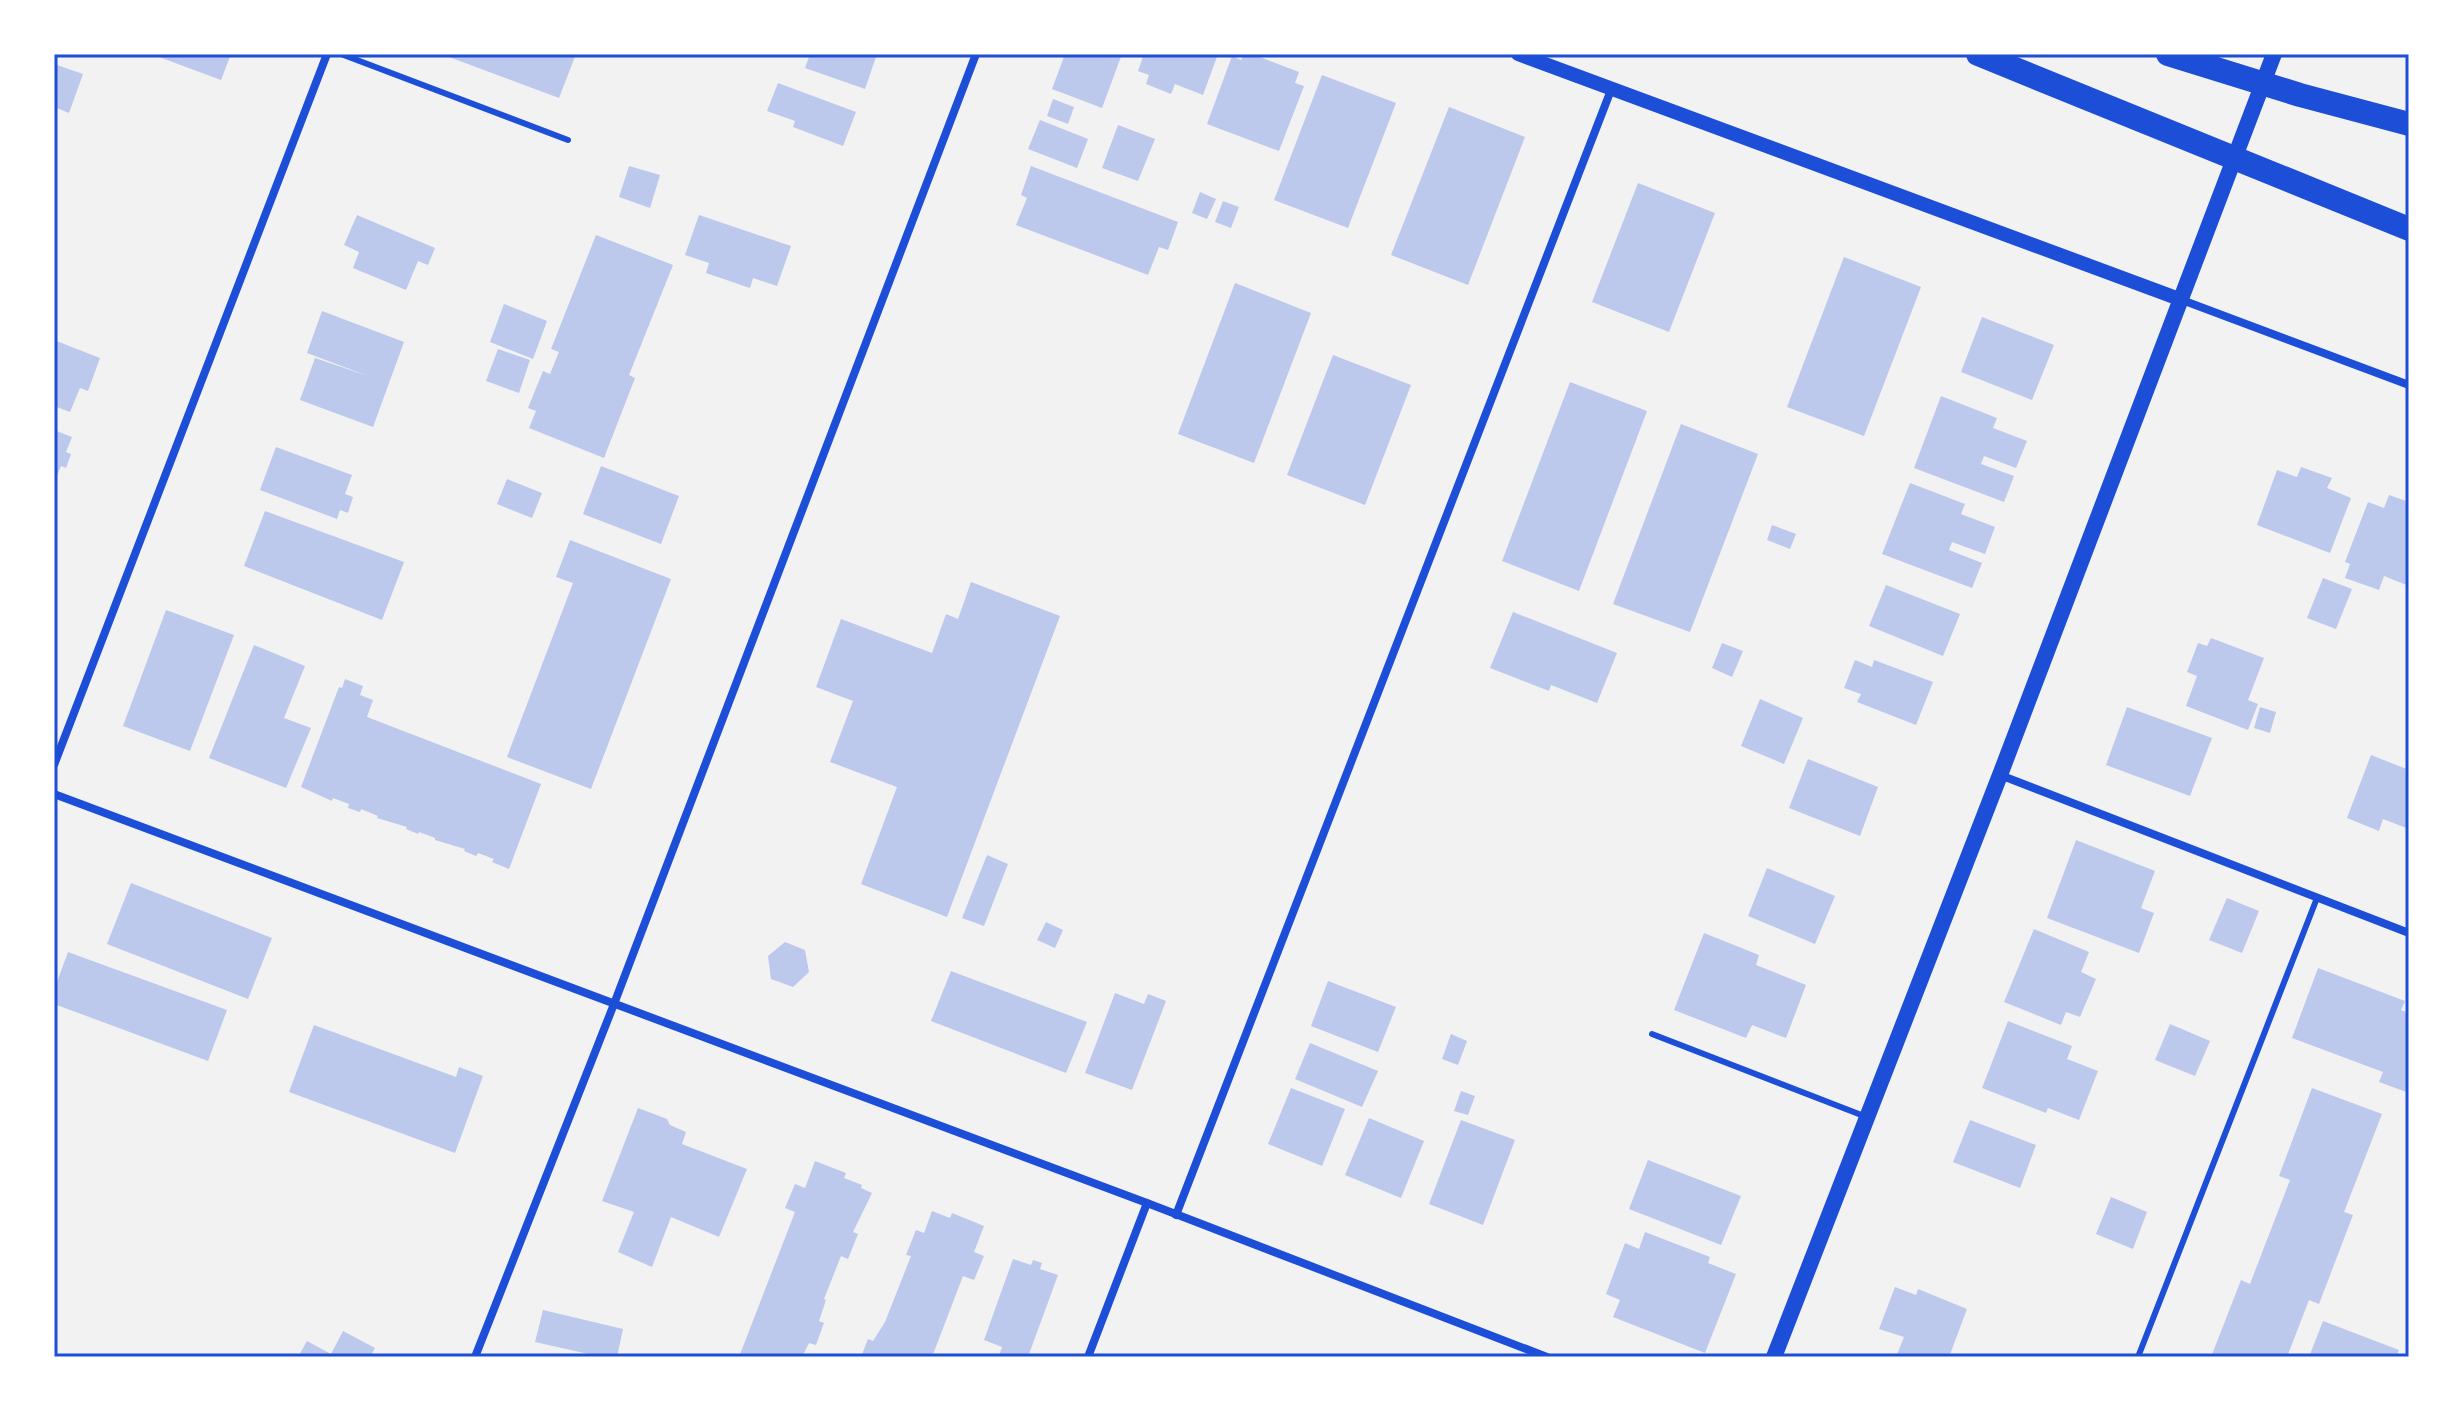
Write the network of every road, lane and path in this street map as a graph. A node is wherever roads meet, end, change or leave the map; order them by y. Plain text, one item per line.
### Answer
1 (327, 54) edge
2 (341, 54) edge
3 (976, 54) edge
4 (1518, 54) edge
5 (1978, 54) edge
6 (2168, 54) edge
7 (2274, 54) edge
8 (1611, 90) junction
9 (2409, 124) edge
10 (568, 140) dead end
11 (2409, 229) edge
12 (2182, 300) junction
13 (2409, 385) edge
14 (54, 765) edge
15 (2000, 775) junction
16 (54, 794) edge
17 (2317, 898) junction
18 (2409, 933) edge
19 (614, 1004) junction
20 (1652, 1034) dead end
21 (1867, 1118) junction
22 (1147, 1203) junction
23 (1176, 1215) junction
24 (475, 1357) edge
25 (1088, 1357) edge
26 (1547, 1357) edge
27 (1774, 1357) edge
28 (2138, 1357) edge

1 - 14 street
2 - 10 lane
3 - 19 street
4 - 8 street
5 - 11 highway
6 - 9 highway
7 - 12 main road
8 - 12 street
8 - 23 street
12 - 13 street
12 - 15 main road
15 - 17 street
15 - 21 main road
16 - 19 street
17 - 18 street
17 - 28 lane
19 - 22 street
19 - 24 street
20 - 21 lane
21 - 27 main road
22 - 23 street
22 - 25 street
23 - 26 street

